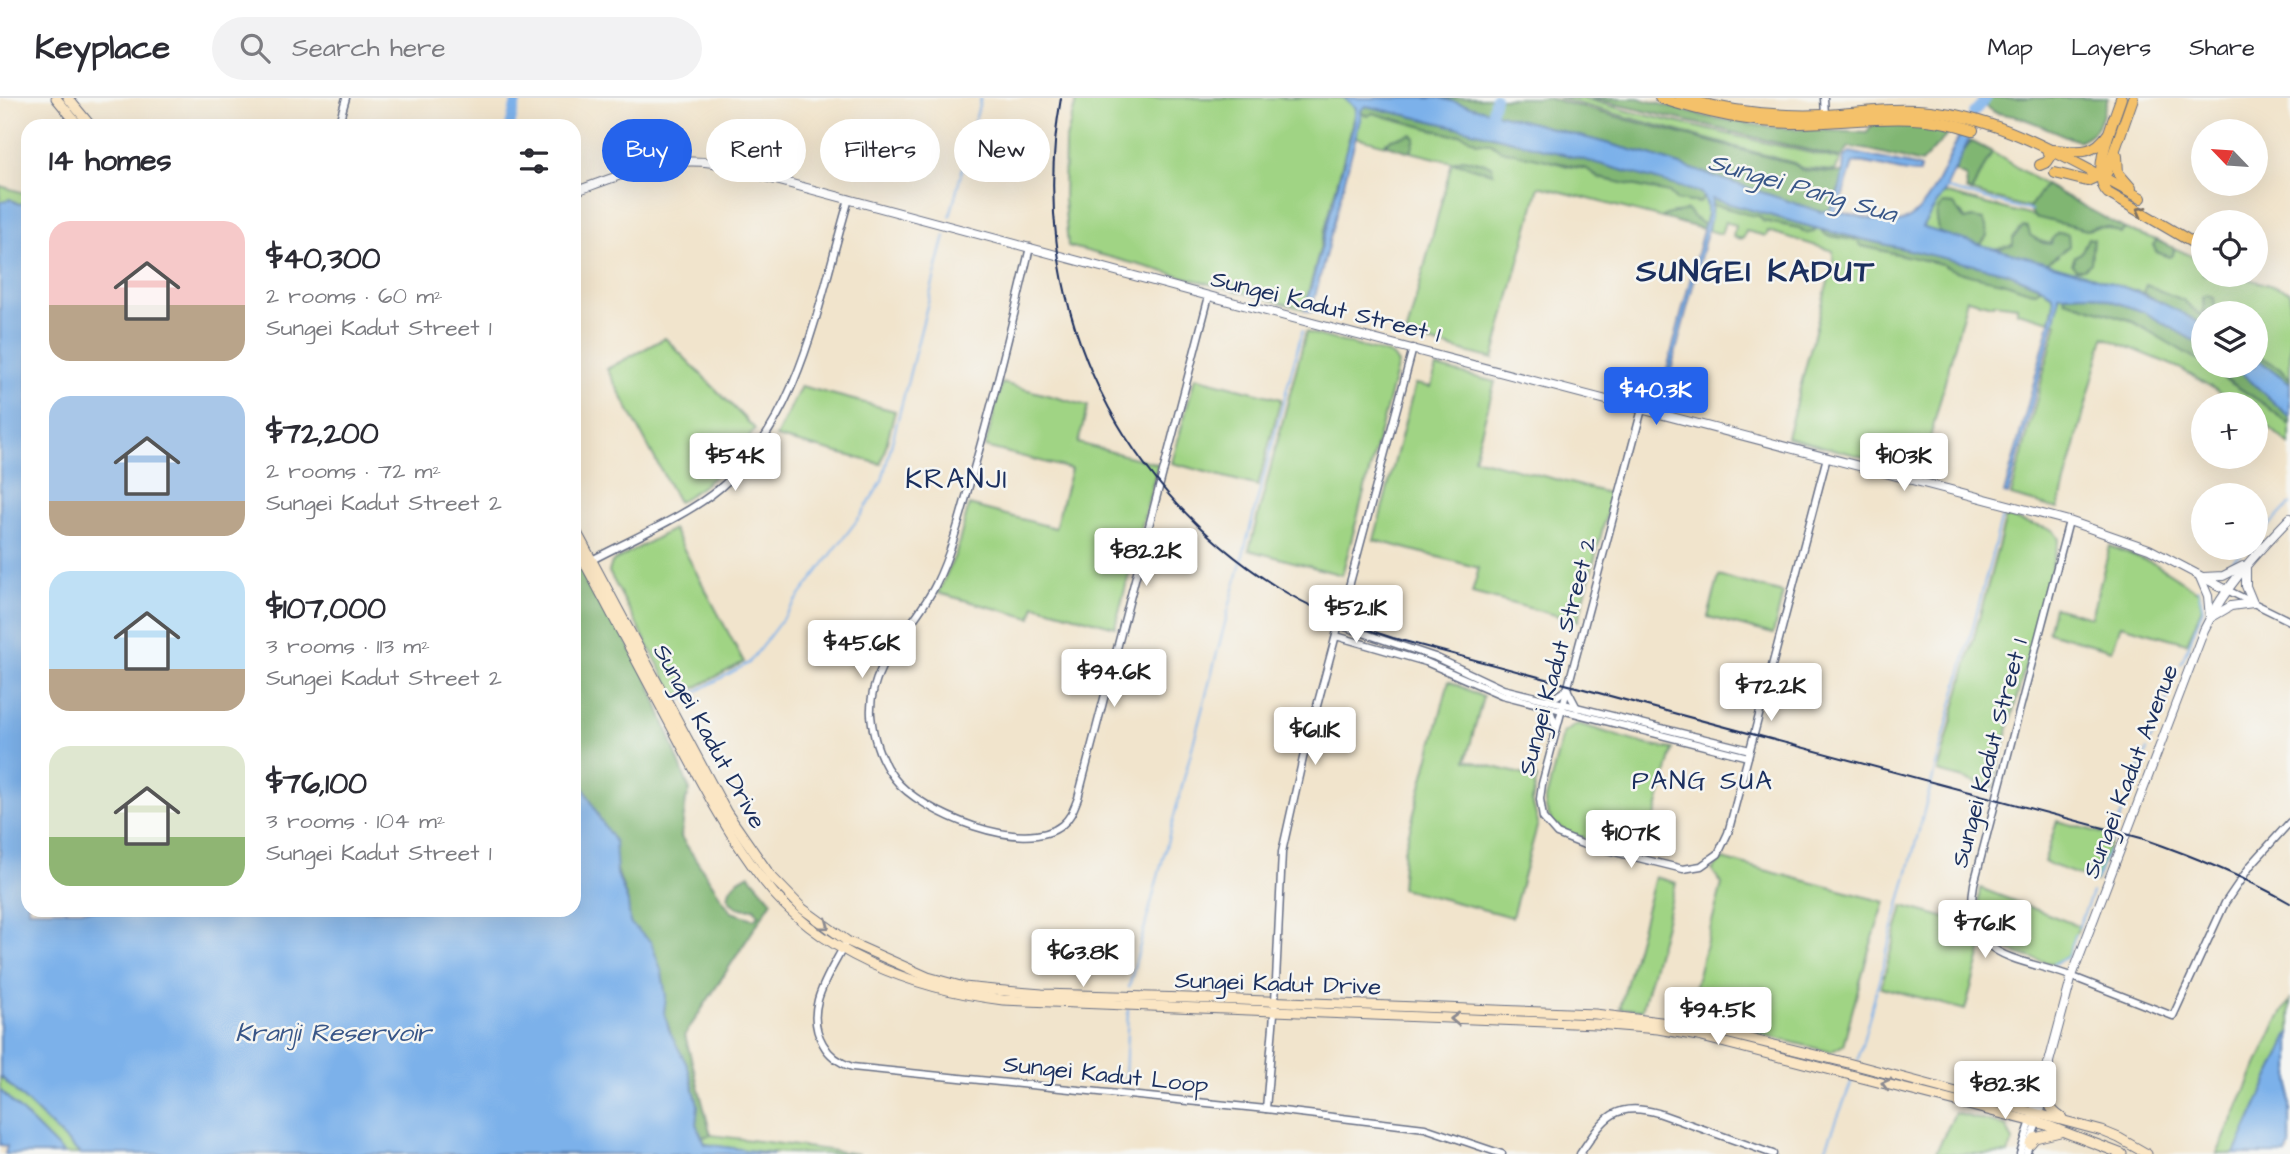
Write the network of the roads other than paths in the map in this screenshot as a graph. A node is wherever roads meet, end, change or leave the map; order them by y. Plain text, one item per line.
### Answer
1 (56, 98) edge
2 (68, 98) edge
3 (346, 98) edge
4 (1660, 98) edge
5 (1681, 98) edge
6 (1824, 98) edge
7 (2122, 98) edge
8 (2133, 98) edge
9 (1825, 115) junction
10 (73, 119) edge
11 (85, 119) edge
12 (340, 119) edge
13 (1963, 121) junction
14 (2112, 127) junction
15 (2120, 142) junction
16 (2048, 149) junction
17 (2040, 165) dead end
18 (2116, 166) junction
19 (2055, 173) dead end
20 (2101, 177) junction
21 (581, 190) edge
22 (2127, 191) junction
23 (849, 199) junction
24 (2190, 241) dead end
25 (1030, 247) junction
26 (1209, 296) junction
27 (1413, 348) junction
28 (1642, 409) junction
29 (1828, 457) junction
30 (2290, 518) edge
31 (2069, 521) junction
32 (581, 544) edge
33 (581, 552) edge
34 (588, 562) junction
35 (2246, 564) junction
36 (2200, 577) junction
37 (2227, 590) junction
38 (2253, 603) junction
39 (2210, 618) junction
40 (2290, 621) edge
41 (1339, 625) junction
42 (1336, 636) junction
43 (1567, 689) junction
44 (1544, 703) junction
45 (1562, 708) junction
46 (1576, 711) junction
47 (1556, 730) junction
48 (1749, 753) junction
49 (2290, 822) edge
50 (845, 945) junction
51 (2072, 976) junction
52 (1274, 1007) junction
53 (2049, 1062) junction
54 (2047, 1083) junction
55 (1961, 1093) junction
56 (1969, 1105) junction
57 (1266, 1109) junction
58 (2035, 1118) junction
59 (2067, 1121) junction
60 (2066, 1132) junction
61 (2028, 1149) edge
62 (1502, 1154) edge
63 (1580, 1154) edge
64 (1773, 1154) edge
65 (2020, 1154) edge
66 (2122, 1154) edge
67 (2147, 1154) edge

1 - 10 main road
2 - 11 main road
3 - 12 street
4 - 13 main road
5 - 9 main road
6 - 9 street
7 - 14 main road
8 - 15 main road
9 - 13 main road
13 - 16 main road
14 - 16 main road
14 - 20 main road
15 - 18 main road
15 - 20 main road
16 - 17 main road
16 - 20 main road
18 - 22 main road
18 - 22 main road
19 - 20 main road
20 - 22 main road
24 -> 20 main road
21 - 23 street, Sungei Kadut Street 1
23 - 25 street, Sungei Kadut Street 1
23 - 34 street
25 - 26 street, Sungei Kadut Street 1
25 - 26 street
26 - 27 street, Sungei Kadut Street 1
27 - 28 street, Sungei Kadut Street 1
27 - 41 street
28 - 29 street, Sungei Kadut Street 1
28 - 43 street, Sungei Kadut Street 2
29 - 31 street, Sungei Kadut Street 1
29 - 48 street, Sungei Kadut Street 2
30 - 35 street, Sungei Kadut Avenue
31 - 36 street, Sungei Kadut Street 1
31 - 51 street, Sungei Kadut Street 1
32 - 34 main road, Sungei Kadut Drive
33 - 34 main road, Sungei Kadut Drive
34 - 50 main road, Sungei Kadut Drive
35 - 36 street
35 - 37 street, Sungei Kadut Avenue
35 - 38 street
36 - 37 street, Sungei Kadut Street 1
36 - 39 street
37 - 38 street
37 - 39 street, Sungei Kadut Avenue
38 - 39 street
38 - 40 street
39 - 51 street, Sungei Kadut Avenue
41 - 42 street
41 - 44 street
42 - 44 street
42 - 52 street
43 - 44 street
43 - 45 street, Sungei Kadut Street 2
43 - 46 street
44 - 45 street
44 - 47 street
45 - 46 street
45 - 47 street, Sungei Kadut Street 2
46 - 47 street
46 - 48 street
47 - 48 street, Sungei Kadut Street 2
49 - 51 street, Sungei Kadut Street 1
50 - 52 main road, Sungei Kadut Drive
50 - 57 street, Sungei Kadut Loop
51 - 53 street, Sungei Kadut Avenue
52 - 55 main road, Sungei Kadut Drive
56 -> 52 main road, Sungei Kadut Drive
52 - 57 street
53 - 54 street, Sungei Kadut Avenue
53 - 58 street, Sungei Kadut Avenue
54 - 58 street, Sungei Kadut Avenue
54 - 59 main road
55 - 56 main road
55 - 58 main road, Sungei Kadut Drive
56 - 58 main road, Sungei Kadut Drive
57 - 62 street, Sungei Kadut Loop
58 - 59 main road
58 - 60 main road
58 - 61 street
58 - 65 street
59 - 67 main road
60 - 61 main road
60 - 66 main road
63 - 64 street

